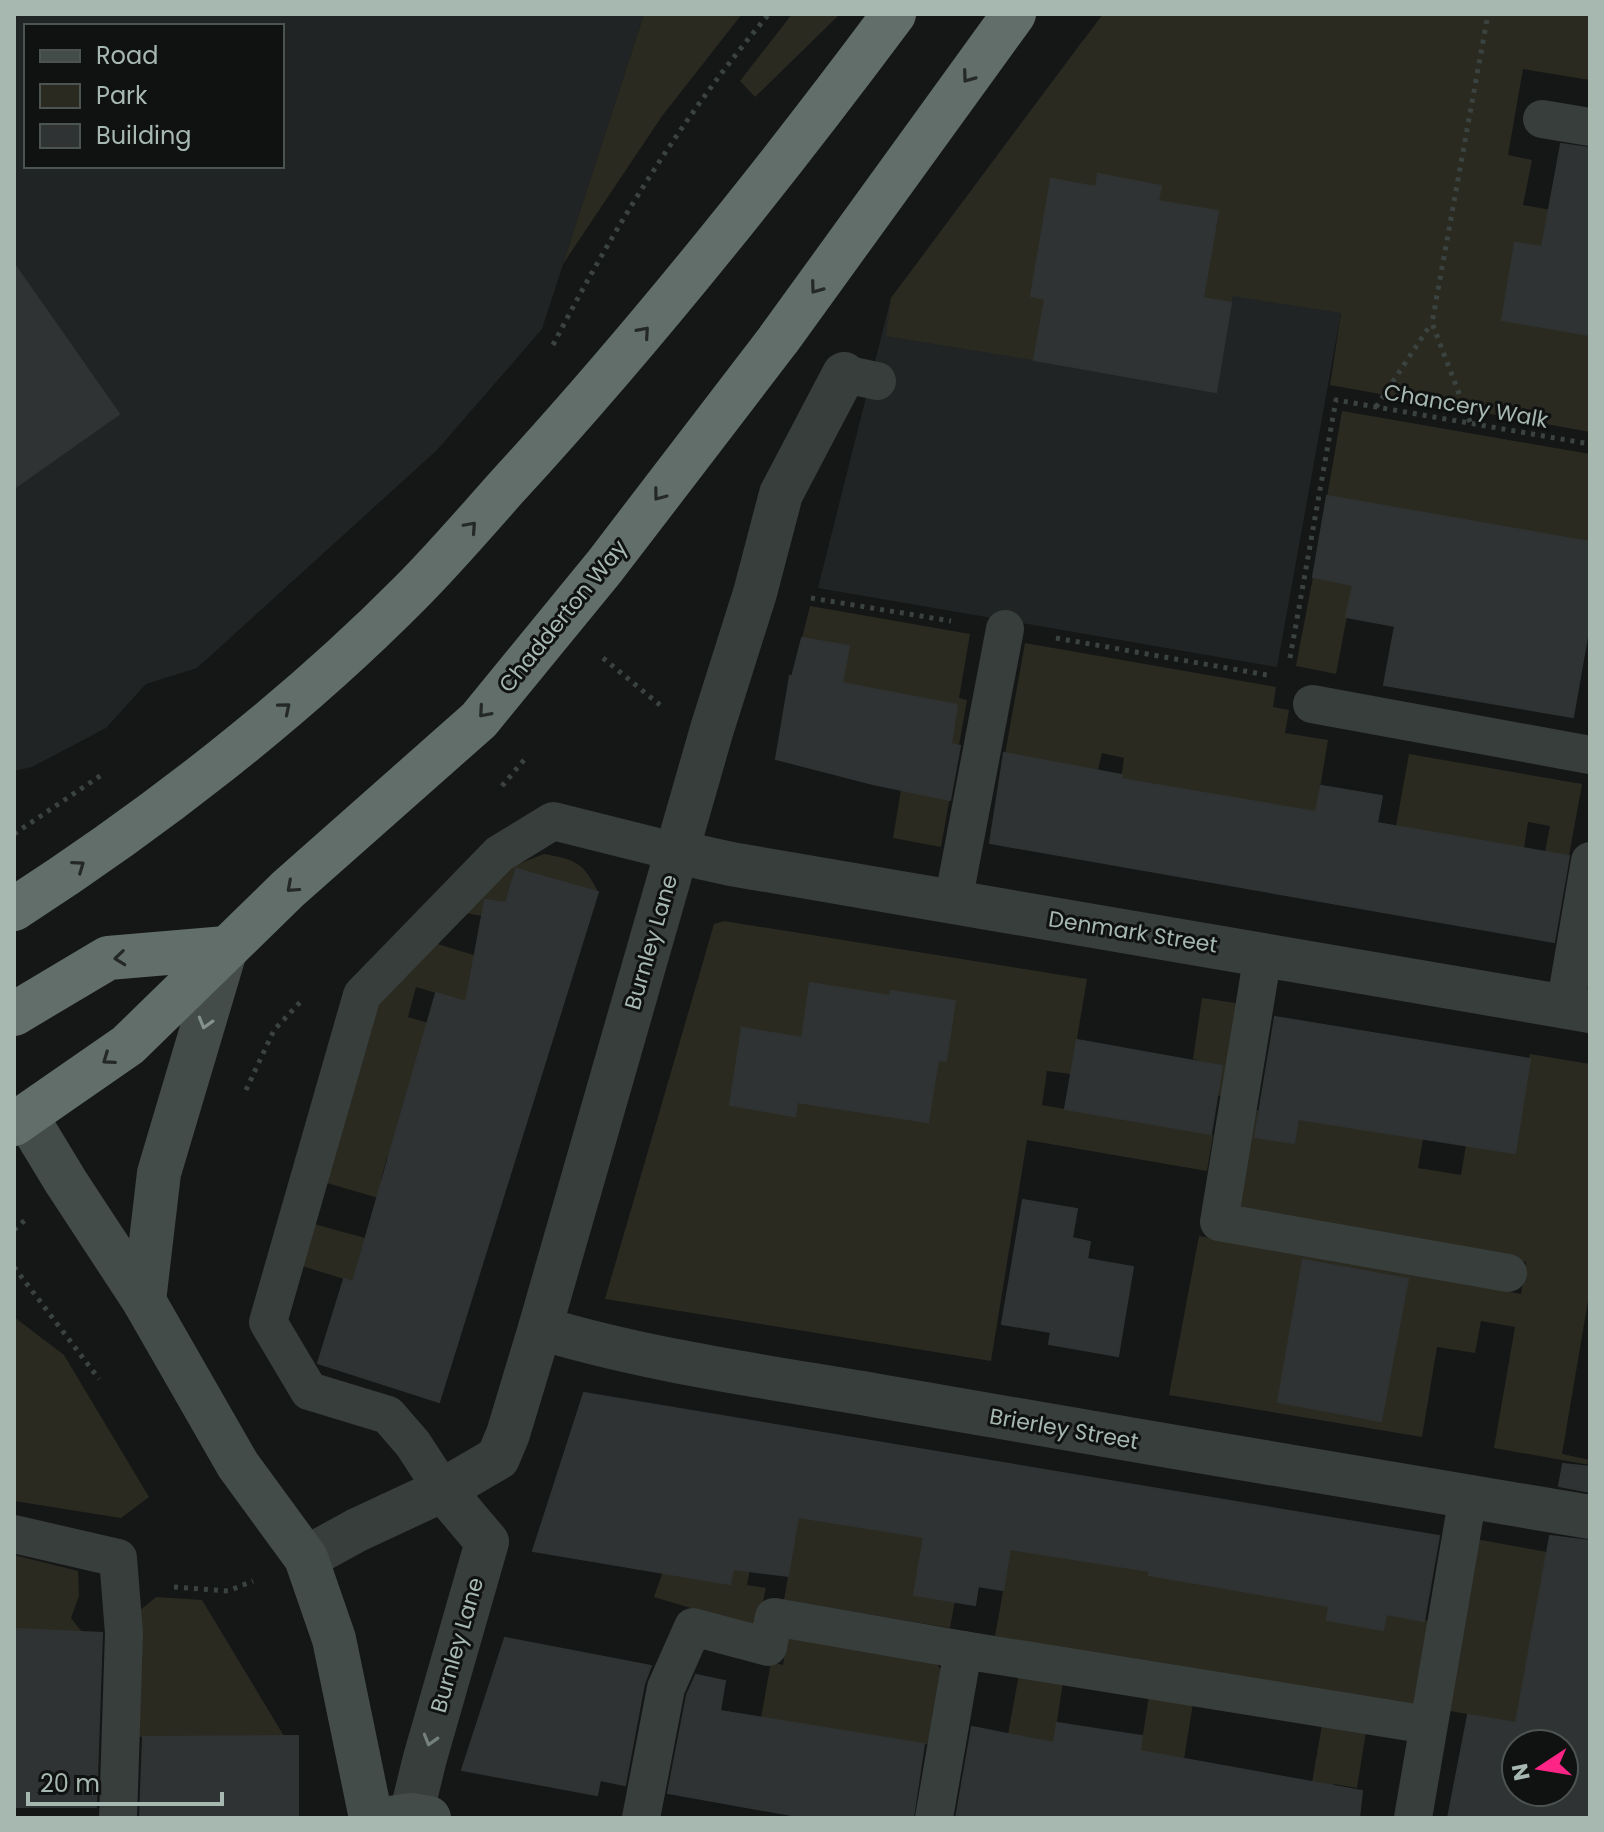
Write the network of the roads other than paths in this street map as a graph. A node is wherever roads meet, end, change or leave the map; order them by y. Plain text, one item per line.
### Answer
1 (894, 14) edge
2 (1014, 14) edge
3 (1542, 119) dead end
4 (1590, 127) edge
5 (861, 377) dead end
6 (1005, 629) dead end
7 (1312, 704) dead end
8 (1590, 755) edge
9 (677, 852) junction
10 (1590, 861) edge
11 (953, 902) junction
12 (14, 909) edge
13 (226, 948) junction
14 (1263, 954) junction
15 (1578, 1009) edge
16 (14, 1014) edge
17 (18, 1112) edge
18 (1508, 1273) dead end
19 (144, 1301) junction
20 (540, 1328) junction
21 (443, 1490) junction
22 (1468, 1496) junction
23 (1590, 1517) edge
24 (14, 1534) edge
25 (306, 1558) junction
26 (963, 1650) junction
27 (1428, 1725) junction
28 (400, 1817) edge
29 (118, 1818) edge
30 (641, 1818) edge
31 (934, 1818) edge
32 (1413, 1818) edge

12 -> 1 highway
2 -> 13 highway, Chadderton Way
3 - 4 lane
5 - 9 street, Burnley Lane
6 - 11 lane
7 - 8 lane
9 - 11 street, Denmark Street
9 - 20 street, Burnley Lane
9 - 21 lane
10 - 15 lane
11 - 14 street, Denmark Street
13 -> 16 highway
13 -> 17 highway, Chadderton Way
13 -> 19 street
14 - 15 street, Denmark Street
14 - 18 lane
17 - 19 street, Burnley Lane
19 - 25 street, Burnley Lane
20 - 21 street, Burnley Lane
20 - 22 street, Brierley Street
21 - 25 street, Burnley Lane
21 -> 28 street, Burnley Lane
22 - 23 street, Brierley Street
22 - 27 lane
24 - 29 lane
25 - 28 street, Burnley Lane
26 - 27 lane
26 - 30 lane
26 - 31 lane
27 - 32 lane

